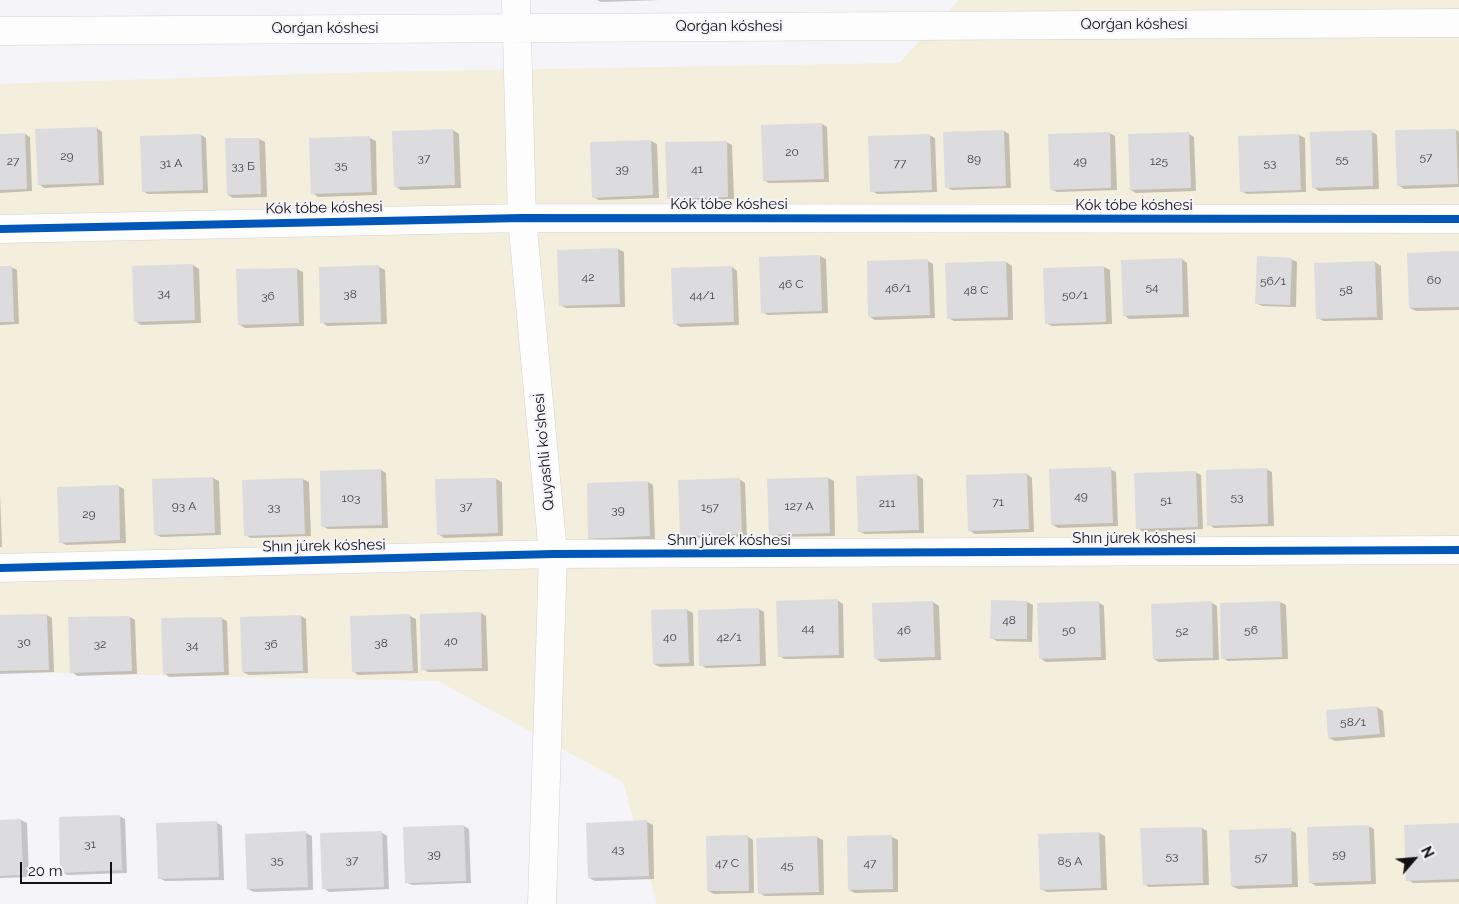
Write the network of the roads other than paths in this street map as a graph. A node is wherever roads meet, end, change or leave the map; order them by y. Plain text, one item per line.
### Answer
1 (516, 0) edge
2 (1459, 23) edge
3 (516, 27) junction
4 (0, 31) edge
5 (522, 218) junction
6 (1459, 218) edge
7 (0, 229) edge
8 (1459, 550) edge
9 (553, 554) junction
10 (0, 568) edge
11 (542, 904) edge

1 - 3 street, Quyashli ko'shesi
2 - 3 street, Qorǵan kóshesi
3 - 4 street, Qorǵan kóshesi
3 - 5 street, Quyashli ko'shesi
5 - 6 street, Kók tóbe kóshesi
5 - 7 street, Kók tóbe kóshesi
5 - 9 street, Quyashli ko'shesi
8 - 9 street, Shın júrek kóshesi
9 - 10 street, Shın júrek kóshesi
9 - 11 street, Quyashli ko'shesi

